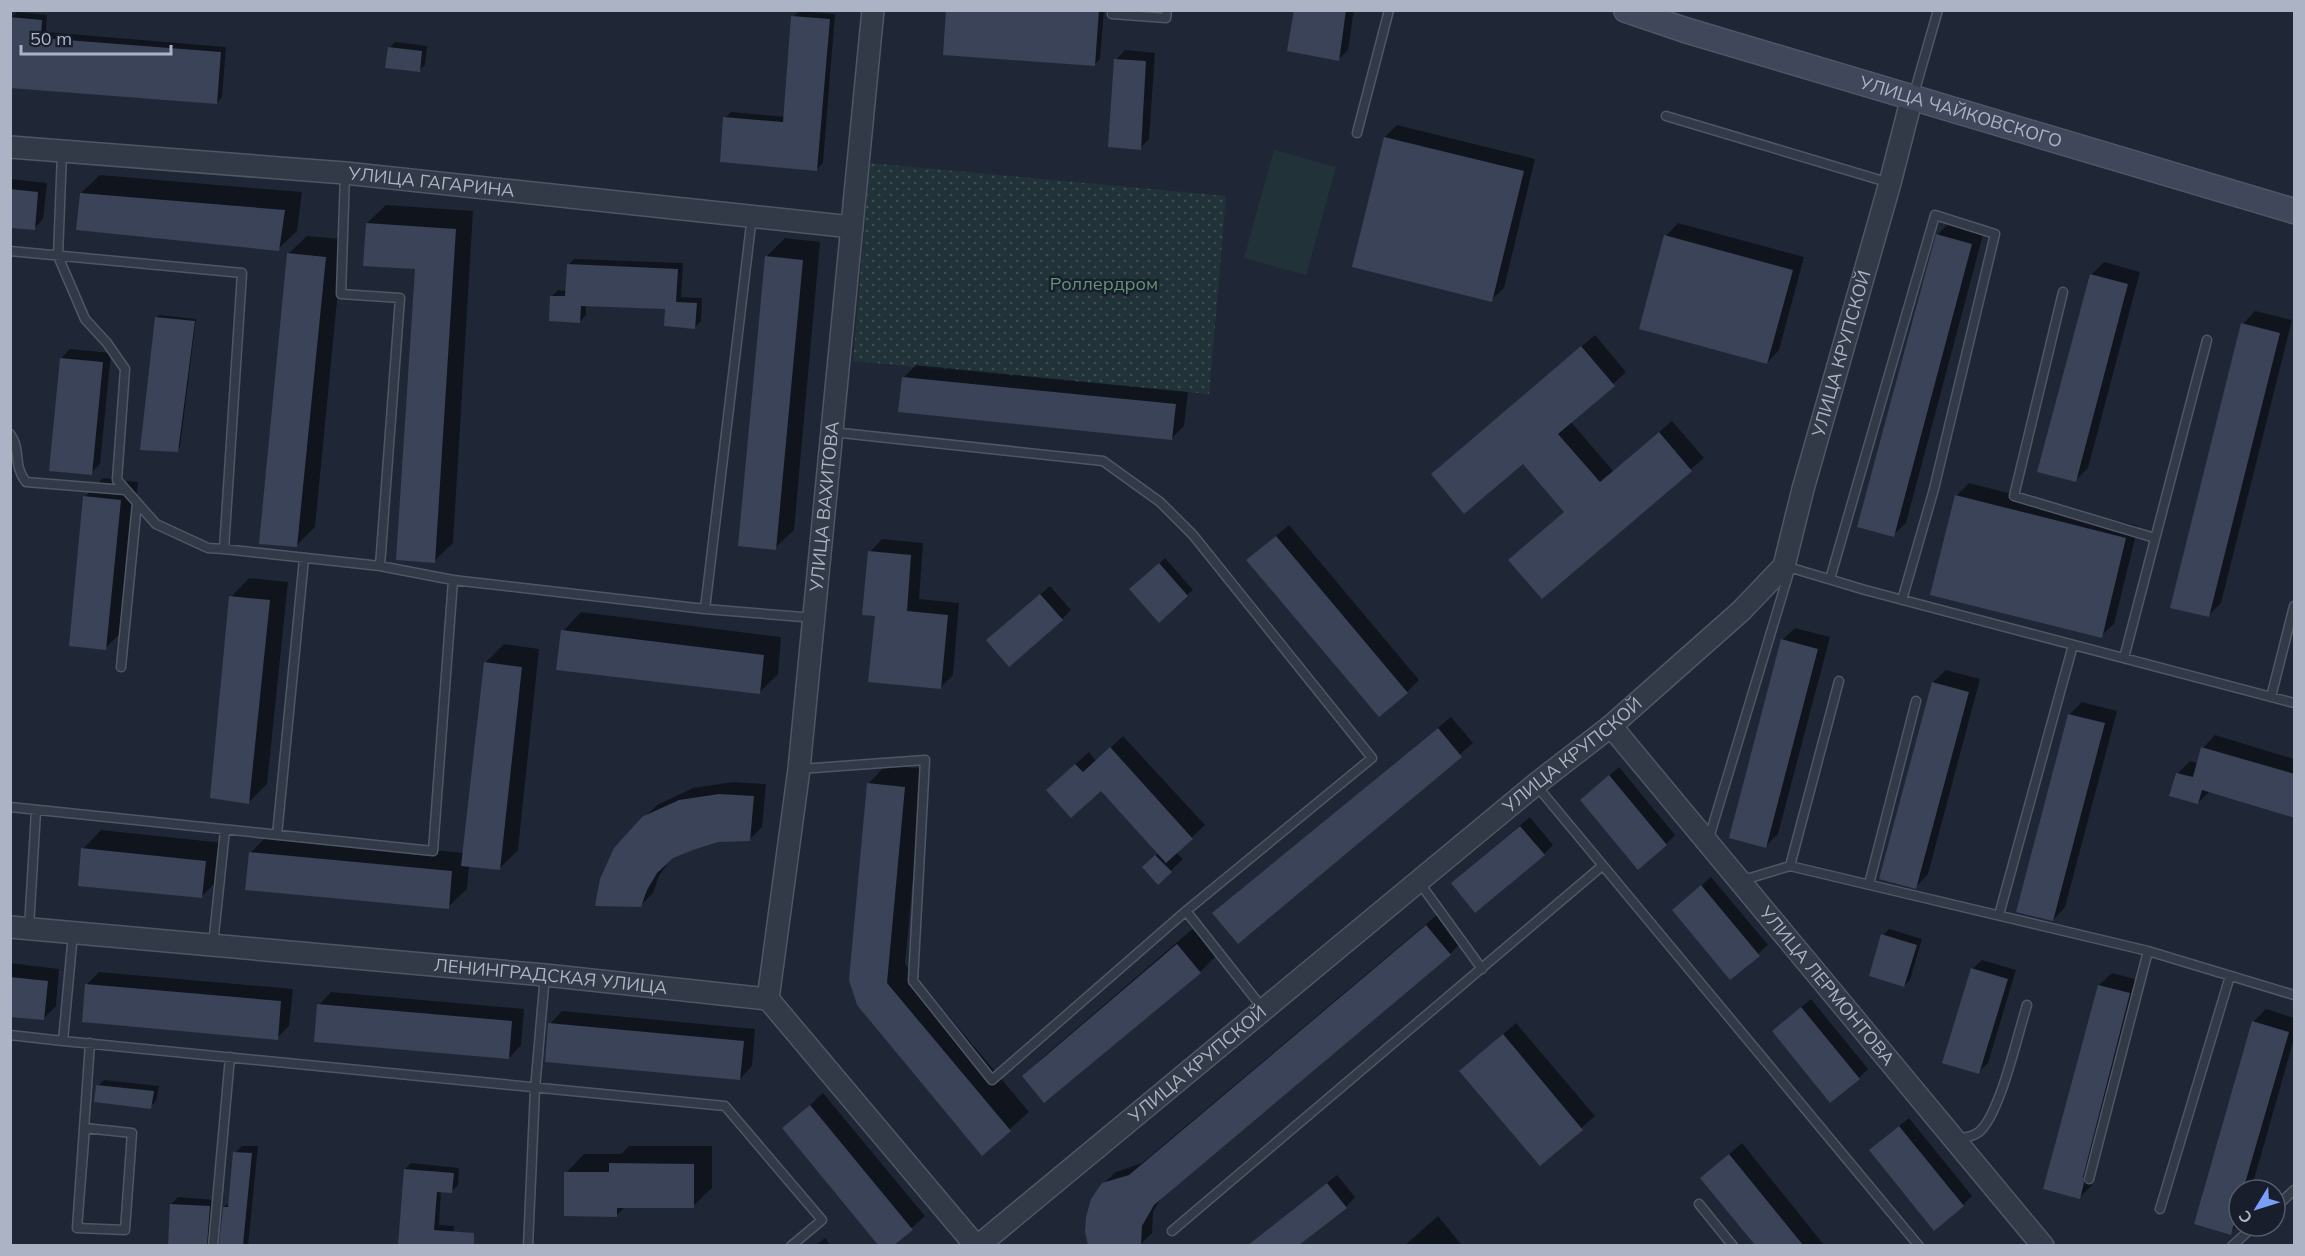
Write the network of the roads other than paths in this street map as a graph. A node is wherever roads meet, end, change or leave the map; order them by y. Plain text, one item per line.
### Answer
1 (873, 10) edge
2 (1113, 10) edge
3 (1167, 10) edge
4 (1389, 10) edge
5 (1626, 10) edge
6 (1938, 10) edge
7 (1655, 16) edge
8 (1912, 98) junction
9 (1666, 116) dead end
10 (1357, 134) dead end
11 (10, 147) edge
12 (62, 152) junction
13 (345, 173) junction
14 (1890, 183) junction
15 (2295, 211) edge
16 (752, 215) junction
17 (852, 227) junction
18 (10, 252) edge
19 (58, 255) junction
20 (2063, 292) dead end
21 (2207, 340) dead end
22 (831, 432) junction
23 (10, 434) edge
24 (125, 490) junction
25 (137, 503) junction
26 (2155, 538) junction
27 (224, 549) junction
28 (304, 559) junction
29 (380, 566) junction
30 (1787, 566) junction
31 (1830, 579) junction
32 (453, 580) junction
33 (1902, 600) junction
34 (2295, 606) edge
35 (705, 609) junction
36 (815, 618) junction
37 (2073, 645) junction
38 (2124, 658) junction
39 (121, 668) dead end
40 (1839, 681) dead end
41 (2271, 697) junction
42 (1916, 701) dead end
43 (2295, 703) edge
44 (1611, 726) junction
45 (799, 769) junction
46 (1536, 784) junction
47 (10, 807) edge
48 (36, 811) junction
49 (225, 830) junction
50 (277, 835) junction
51 (1708, 842) junction
52 (1602, 866) junction
53 (1790, 866) junction
54 (1740, 881) junction
55 (1418, 882) junction
56 (1869, 884) junction
57 (1186, 911) junction
58 (1999, 915) junction
59 (20, 928) edge
60 (73, 933) junction
61 (213, 945) junction
62 (2148, 951) junction
63 (1482, 969) junction
64 (545, 975) junction
65 (2230, 976) junction
66 (2295, 995) edge
67 (768, 999) junction
68 (2027, 1005) dead end
69 (1264, 1010) junction
70 (10, 1035) edge
71 (63, 1041) junction
72 (90, 1043) junction
73 (230, 1057) junction
74 (535, 1089) junction
75 (1954, 1138) junction
76 (2088, 1179) dead end
77 (1700, 1204) dead end
78 (2160, 1209) dead end
79 (77, 1228) junction
80 (1172, 1231) dead end
81 (213, 1245) edge
82 (528, 1245) edge
83 (791, 1245) edge
84 (977, 1245) edge
85 (1733, 1245) edge
86 (1919, 1245) edge
87 (2043, 1245) edge

1 - 17 street, УЛИЦА ВАХИТОВА
2 - 3 lane
4 - 10 lane
5 - 7 main road, УЛИЦА ЧАЙКОВСКОГО
6 - 8 lane
7 - 8 main road, УЛИЦА ЧАЙКОВСКОГО
8 - 14 street, УЛИЦА КРУПСКОЙ
8 - 15 main road, УЛИЦА ЧАЙКОВСКОГО
9 - 14 lane
11 - 12 street, УЛИЦА ГАГАРИНА
12 - 13 street, УЛИЦА ГАГАРИНА
12 - 19 lane
13 - 16 street, УЛИЦА ГАГАРИНА
13 - 29 lane
14 - 30 street, УЛИЦА КРУПСКОЙ
16 - 17 street, УЛИЦА ГАГАРИНА
16 - 35 lane
17 - 22 street, УЛИЦА ВАХИТОВА
18 - 19 lane
19 - 24 lane
19 - 27 lane
20 - 26 lane
21 - 26 lane
22 - 36 street, УЛИЦА ВАХИТОВА
22 - 57 lane
23 - 24 lane
24 - 25 lane
25 - 27 lane
25 - 39 lane
26 - 38 lane
27 - 28 lane
28 - 29 lane
28 - 50 lane
29 - 32 lane
30 - 31 lane
30 - 44 street, УЛИЦА КРУПСКОЙ
30 - 51 lane
31 - 33 lane
31 - 33 lane
32 - 35 lane
32 - 50 lane
33 - 37 lane
34 - 41 lane
35 - 36 lane
36 - 45 street, УЛИЦА ВАХИТОВА
37 - 38 lane
37 - 58 lane
38 - 41 lane
40 - 53 lane
41 - 43 lane
42 - 56 lane
44 - 46 street, УЛИЦА КРУПСКОЙ
44 - 51 street, УЛИЦА ЛЕРМОНТОВА
45 - 57 lane
45 - 67 street, УЛИЦА ВАХИТОВА
46 - 52 lane
46 - 55 street, УЛИЦА КРУПСКОЙ
47 - 48 lane
48 - 49 lane
48 - 59 lane
49 - 50 lane
49 - 61 lane
51 - 54 street, УЛИЦА ЛЕРМОНТОВА
52 - 63 lane
52 - 86 lane
53 - 54 lane
53 - 56 lane
54 - 75 street, УЛИЦА ЛЕРМОНТОВА
55 - 63 lane
55 - 69 street, УЛИЦА КРУПСКОЙ
56 - 58 lane
57 - 69 lane
58 - 62 lane
59 - 60 street, ЛЕНИНГРАДСКАЯ УЛИЦА
60 - 61 street, ЛЕНИНГРАДСКАЯ УЛИЦА
60 - 71 lane
61 - 64 street, ЛЕНИНГРАДСКАЯ УЛИЦА
62 - 65 lane
62 - 76 lane
63 - 80 lane
64 - 67 street, ЛЕНИНГРАДСКАЯ УЛИЦА
64 - 74 lane
65 - 66 lane
65 - 78 lane
67 - 84 street
68 - 75 lane
69 - 84 street, УЛИЦА КРУПСКОЙ
70 - 71 lane
71 - 72 lane
72 - 73 lane
72 - 79 lane
73 - 74 lane
73 - 81 lane
74 - 82 lane
74 - 83 lane
75 - 87 street, УЛИЦА ЛЕРМОНТОВА
77 - 85 lane
79 - 79 lane

